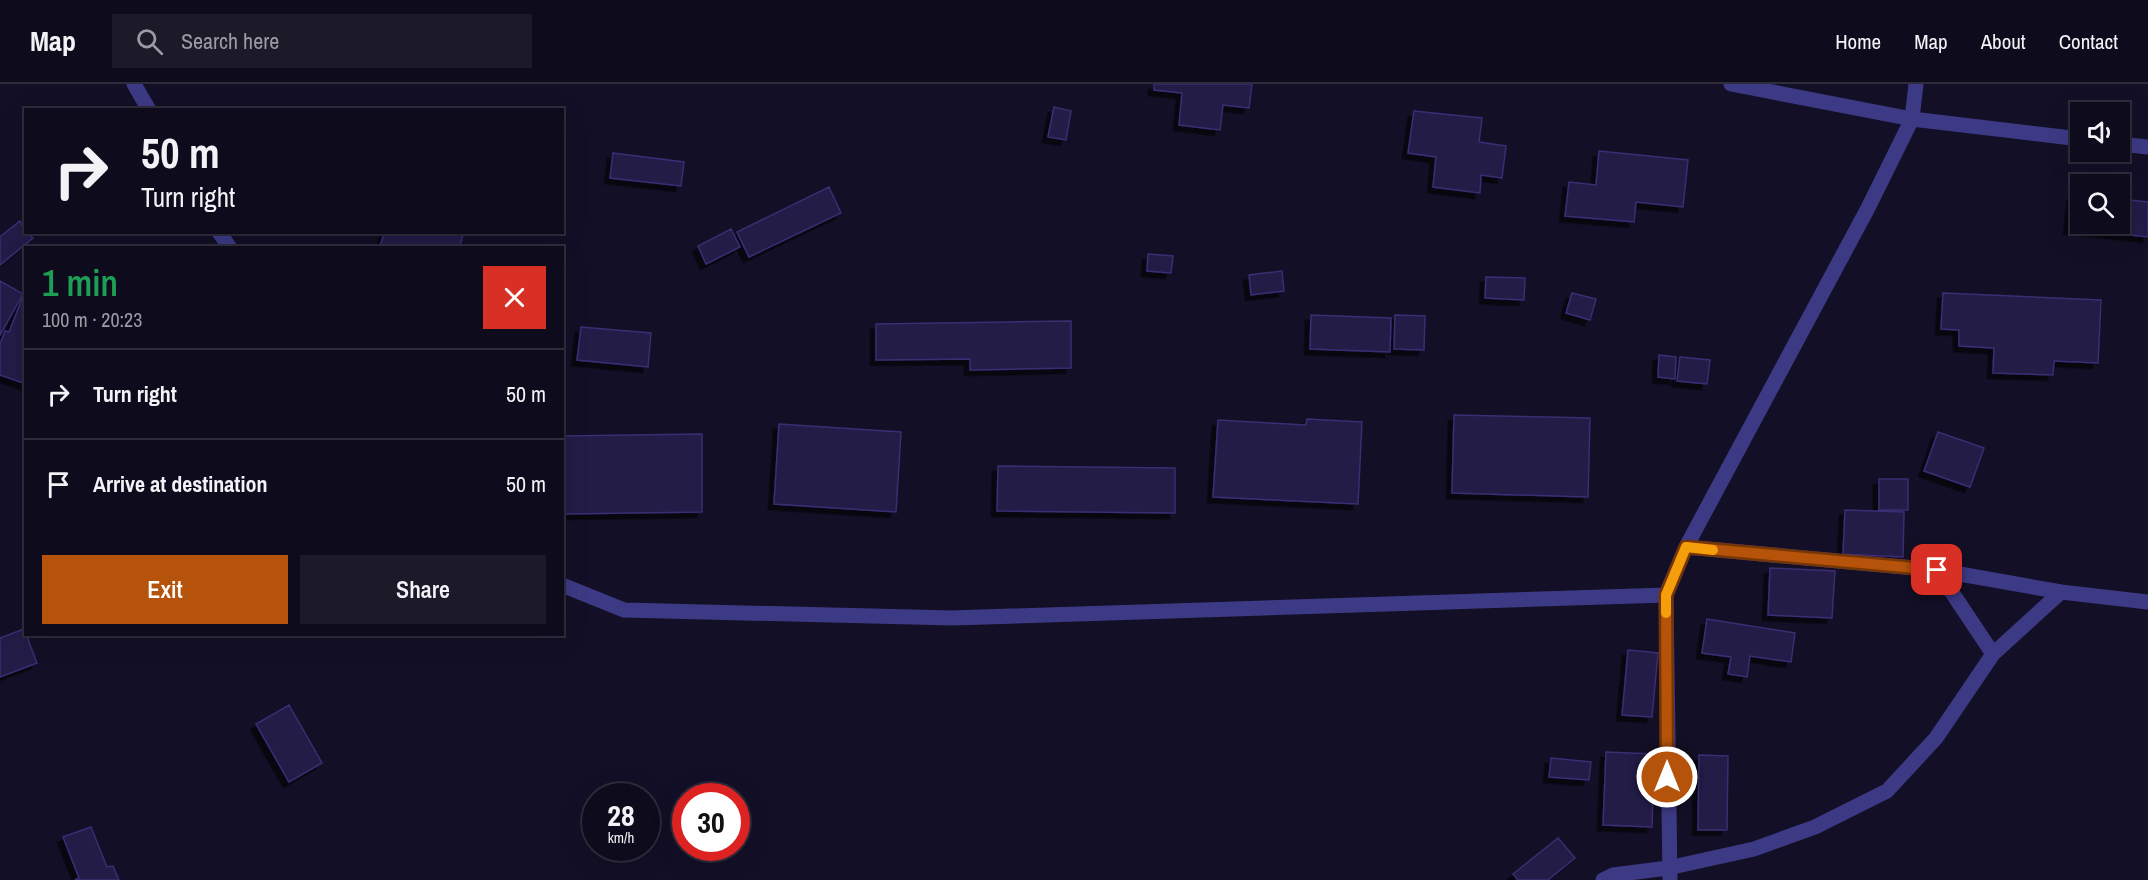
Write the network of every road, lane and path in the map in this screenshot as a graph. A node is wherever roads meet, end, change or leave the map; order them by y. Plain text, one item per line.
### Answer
1 (135, 84) edge
2 (1731, 84) edge
3 (1916, 84) edge
4 (148, 108) edge
5 (1912, 119) junction
6 (2070, 138) edge
7 (2130, 145) edge
8 (2148, 147) edge
9 (1686, 547) junction
10 (1937, 570) junction
11 (564, 586) edge
12 (2061, 592) junction
13 (1666, 595) junction
14 (2148, 602) edge
15 (1993, 654) junction
16 (1669, 874) edge
17 (1603, 880) edge

1 - 4 street
2 - 5 street
3 - 5 street
5 - 6 street
5 - 9 street
7 - 8 street
9 - 10 street
9 - 13 street
10 - 12 street
10 - 15 street
11 - 13 street
12 - 14 street
12 - 15 street
13 - 16 street
15 - 16 street
16 - 17 street

